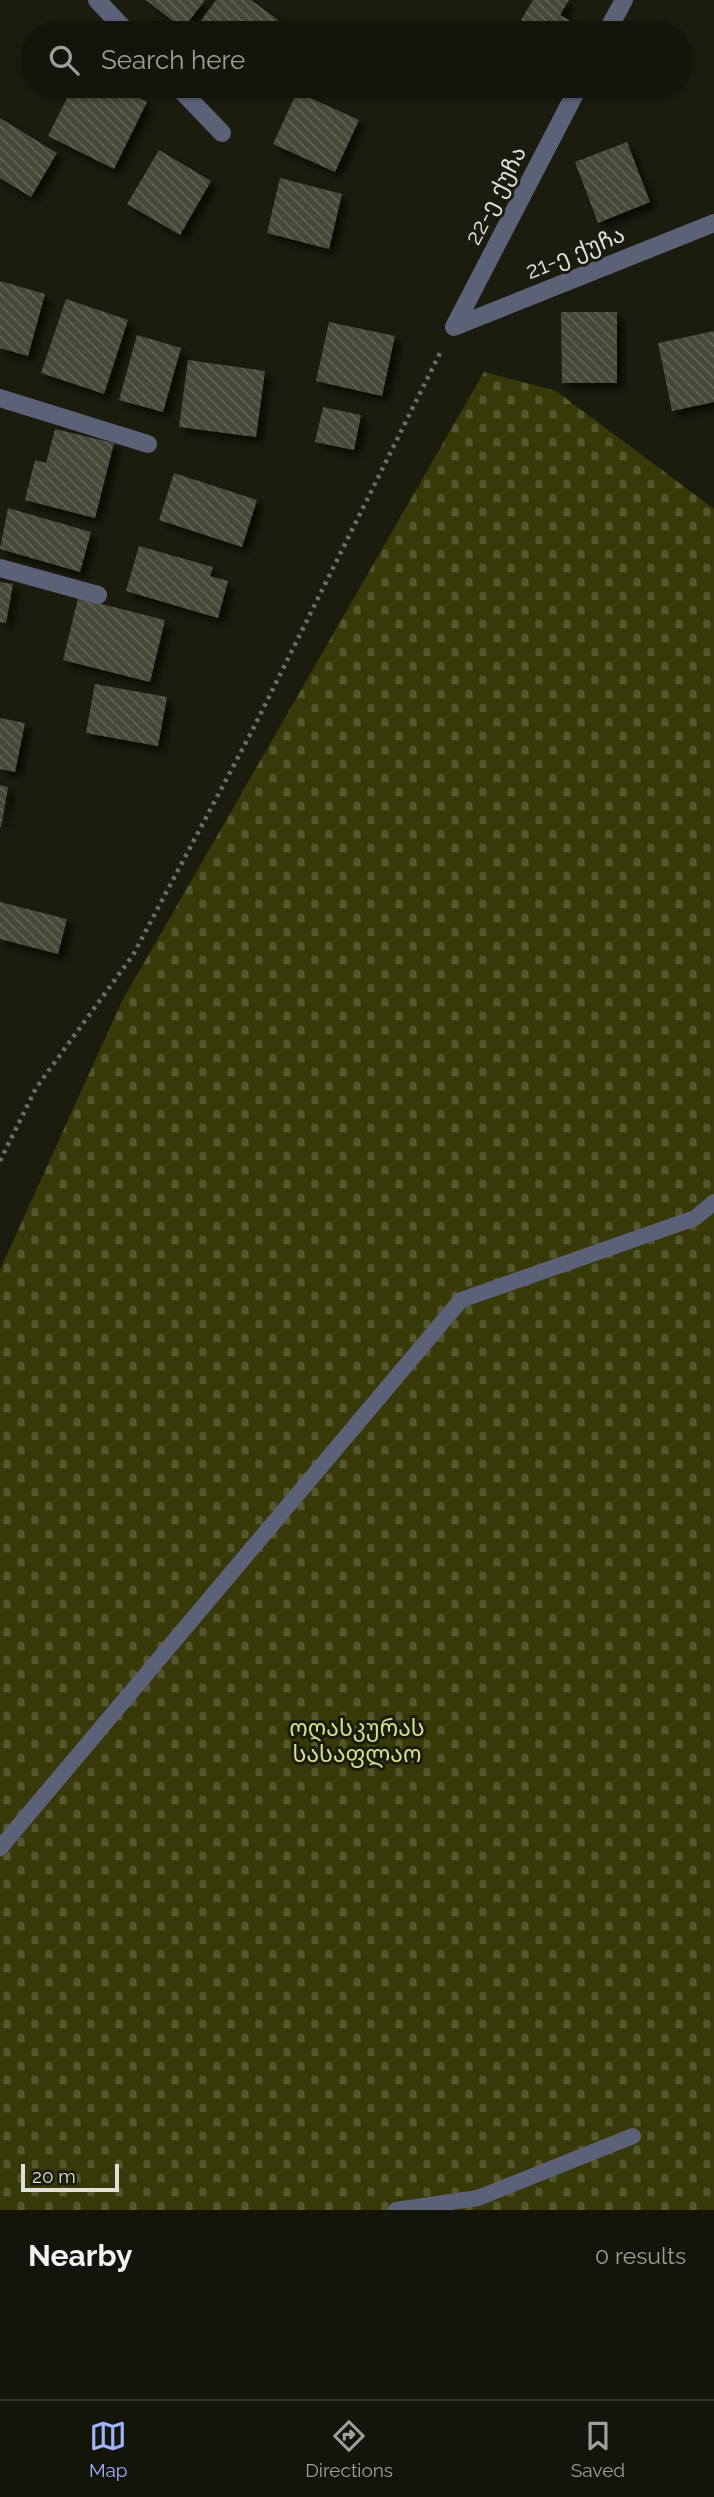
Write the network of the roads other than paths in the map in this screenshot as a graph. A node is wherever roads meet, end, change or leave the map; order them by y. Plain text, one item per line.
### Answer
1 (97, 0) edge
2 (624, 0) edge
3 (117, 21) edge
4 (613, 21) edge
5 (188, 98) edge
6 (573, 98) edge
7 (222, 133) dead end
8 (714, 223) edge
9 (454, 327) joint
10 (0, 398) edge
11 (148, 444) dead end
12 (0, 568) edge
13 (98, 595) dead end
14 (714, 1202) edge
15 (0, 1848) edge
16 (633, 2136) dead end
17 (396, 2210) edge

1 - 3 street
2 - 4 street
5 - 7 street
6 - 9 street, 22-ე ქუჩა
8 - 9 street, 21-ე ქუჩა
10 - 11 street
12 - 13 street
14 - 15 lane
16 - 17 lane

